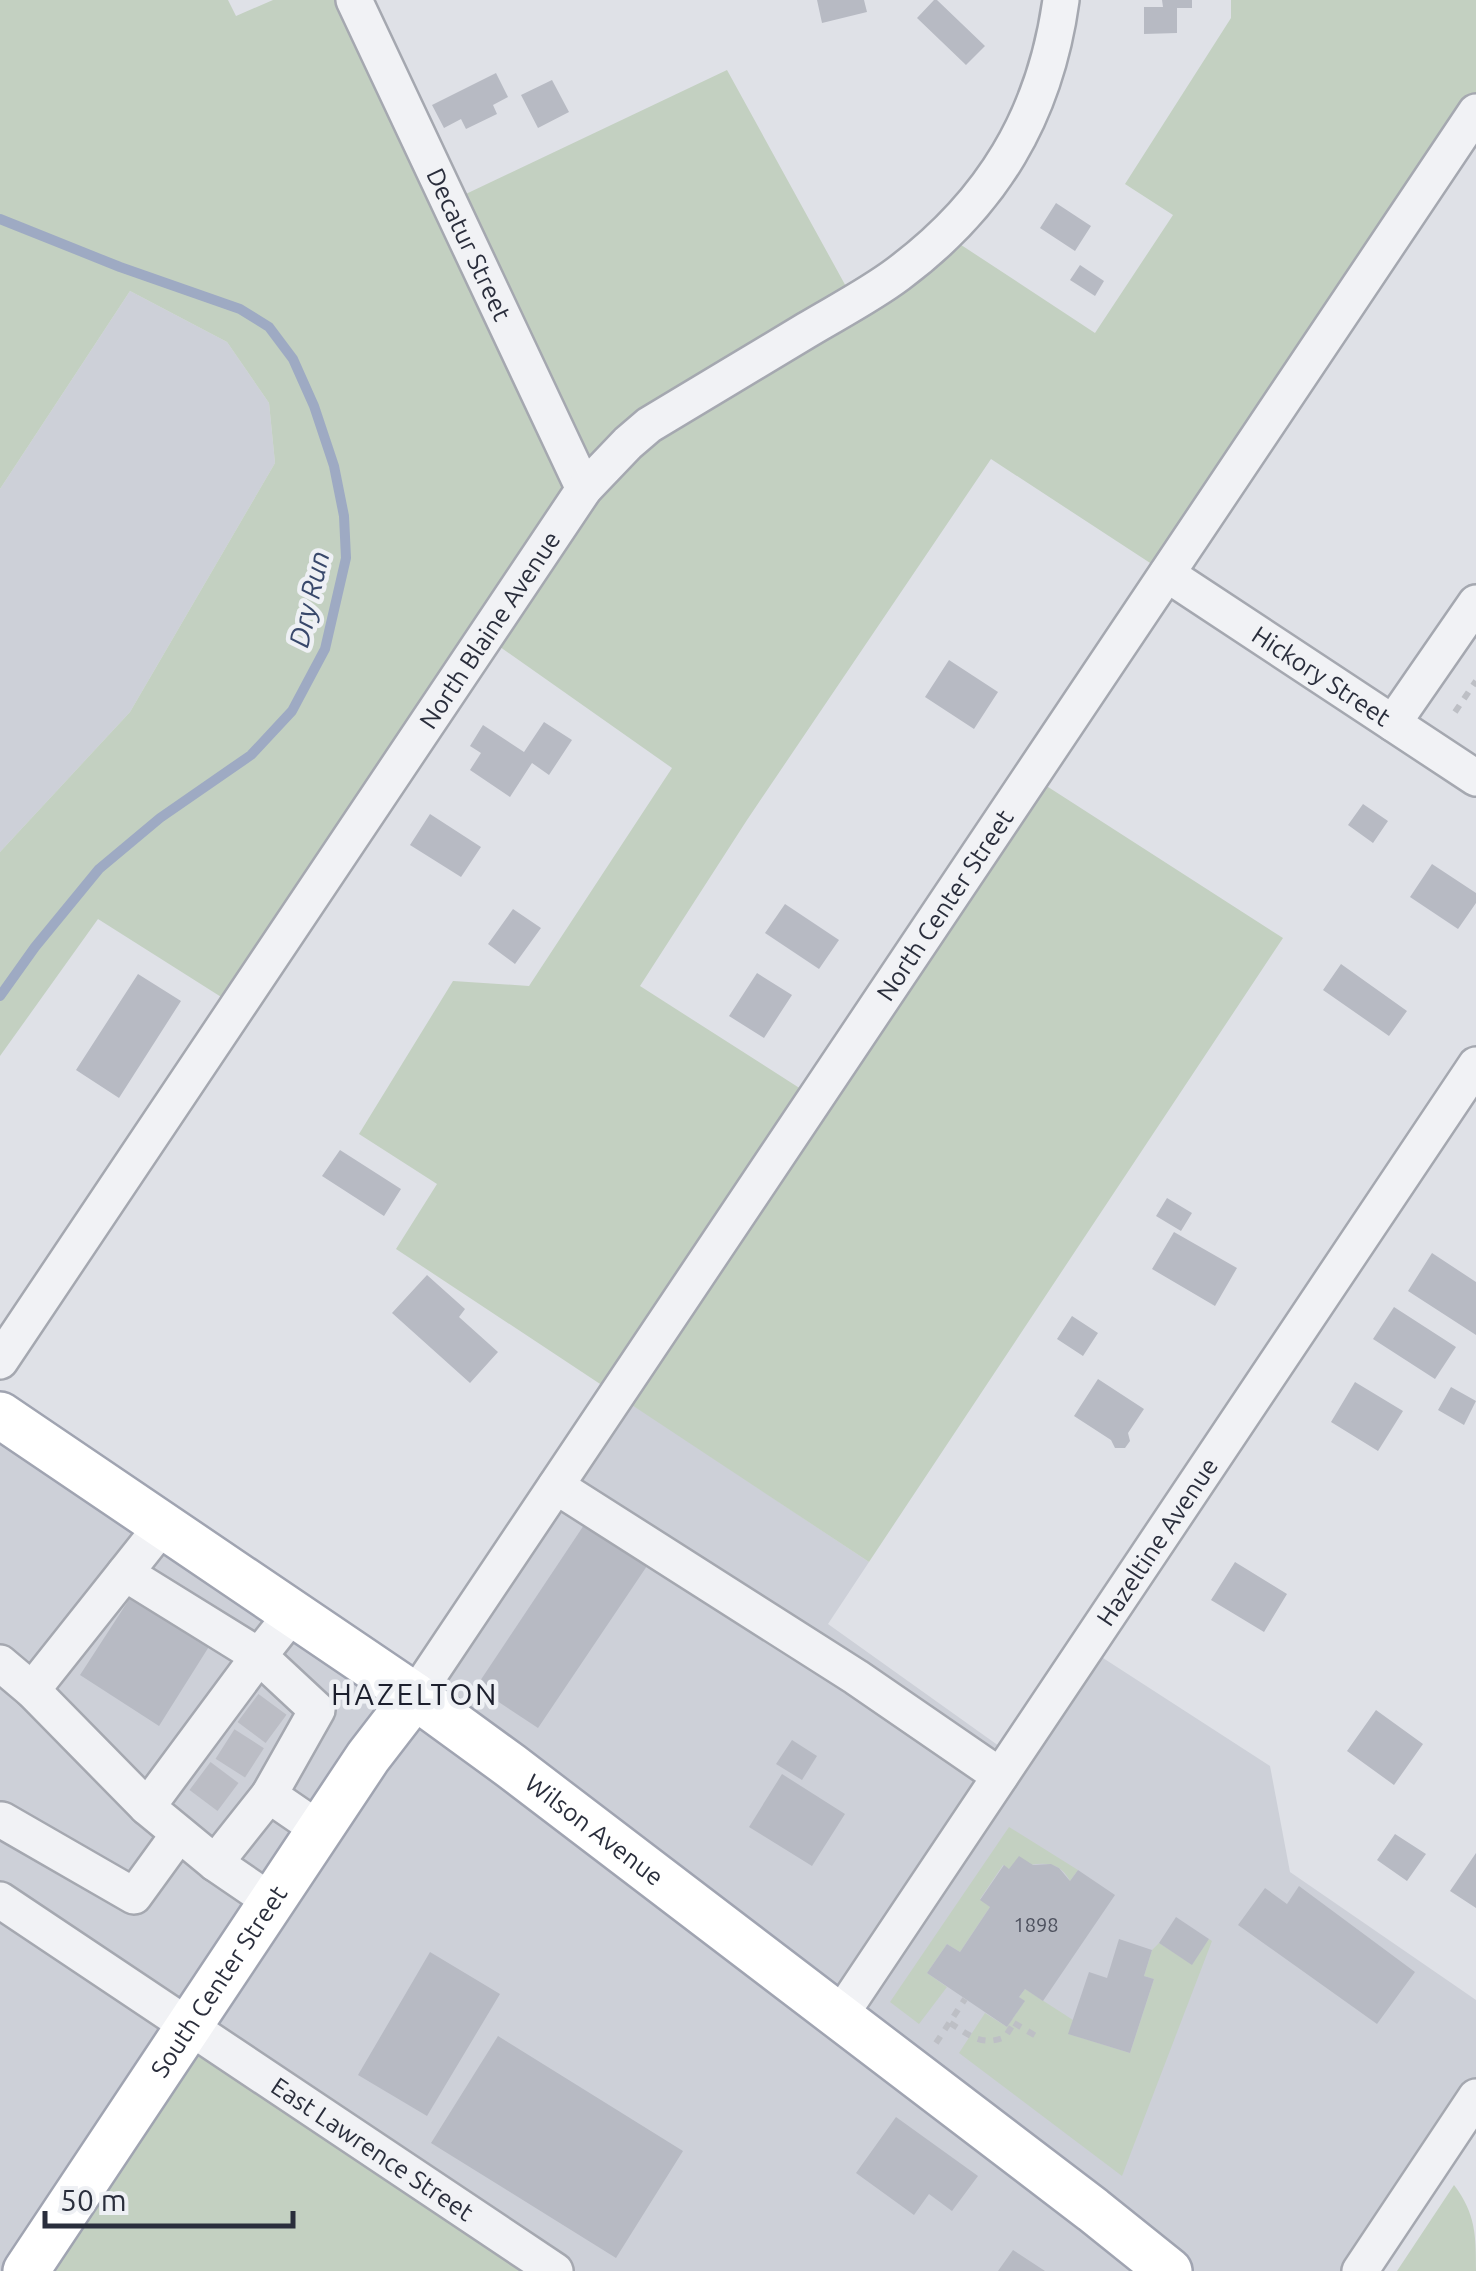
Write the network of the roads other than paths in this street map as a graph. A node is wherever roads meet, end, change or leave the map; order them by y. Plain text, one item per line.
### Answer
1 (354, 0) edge
2 (1061, 0) edge
3 (1476, 112) edge
4 (584, 488) junction
5 (1167, 574) junction
6 (1476, 603) edge
7 (1393, 723) junction
8 (1476, 778) edge
9 (1476, 1065) edge
10 (0, 1360) edge
11 (0, 1415) edge
12 (556, 1486) junction
13 (163, 1526) junction
14 (125, 1573) junction
15 (292, 1613) junction
16 (258, 1656) junction
17 (0, 1663) edge
18 (32, 1690) junction
19 (415, 1696) junction
20 (1000, 1776) junction
21 (260, 1793) junction
22 (148, 1807) junction
23 (2, 1820) edge
24 (320, 1830) junction
25 (179, 1834) junction
26 (215, 1863) junction
27 (0, 1900) edge
28 (272, 1902) junction
29 (839, 2017) junction
30 (189, 2026) junction
31 (1476, 2097) edge
32 (26, 2271) edge
33 (555, 2271) edge
34 (1169, 2271) edge
35 (1360, 2271) edge

1 - 4 street, Decatur Street
2 - 4 street, North Blaine Avenue
3 - 5 street, North Center Street
4 - 10 street, North Blaine Avenue
5 - 7 street, Hickory Street
5 - 12 street, North Center Street
6 - 7 street
7 - 8 street, Hickory Street
9 - 20 street, Hazeltine Avenue
11 - 13 main road, Wilson Avenue
12 - 19 street, North Center Street
12 - 20 street
13 - 14 street
13 - 15 main road, Wilson Avenue
14 - 16 street
14 - 18 street
15 - 16 street
15 - 19 main road, Wilson Avenue
16 - 21 street
16 - 22 street
17 - 18 street
18 - 22 street
19 - 24 main road, South Center Street
19 - 29 main road, Wilson Avenue
20 - 29 street, Hazeltine Avenue
21 - 24 street
21 - 26 street
22 - 25 street
23 - 25 street
24 - 28 main road, South Center Street
25 - 26 street
26 - 28 street
27 - 30 street, East Lawrence Street
28 - 30 main road, South Center Street
29 - 34 main road, Wilson Avenue
30 - 32 main road, South Center Street
30 - 33 street, East Lawrence Street
31 - 35 street

